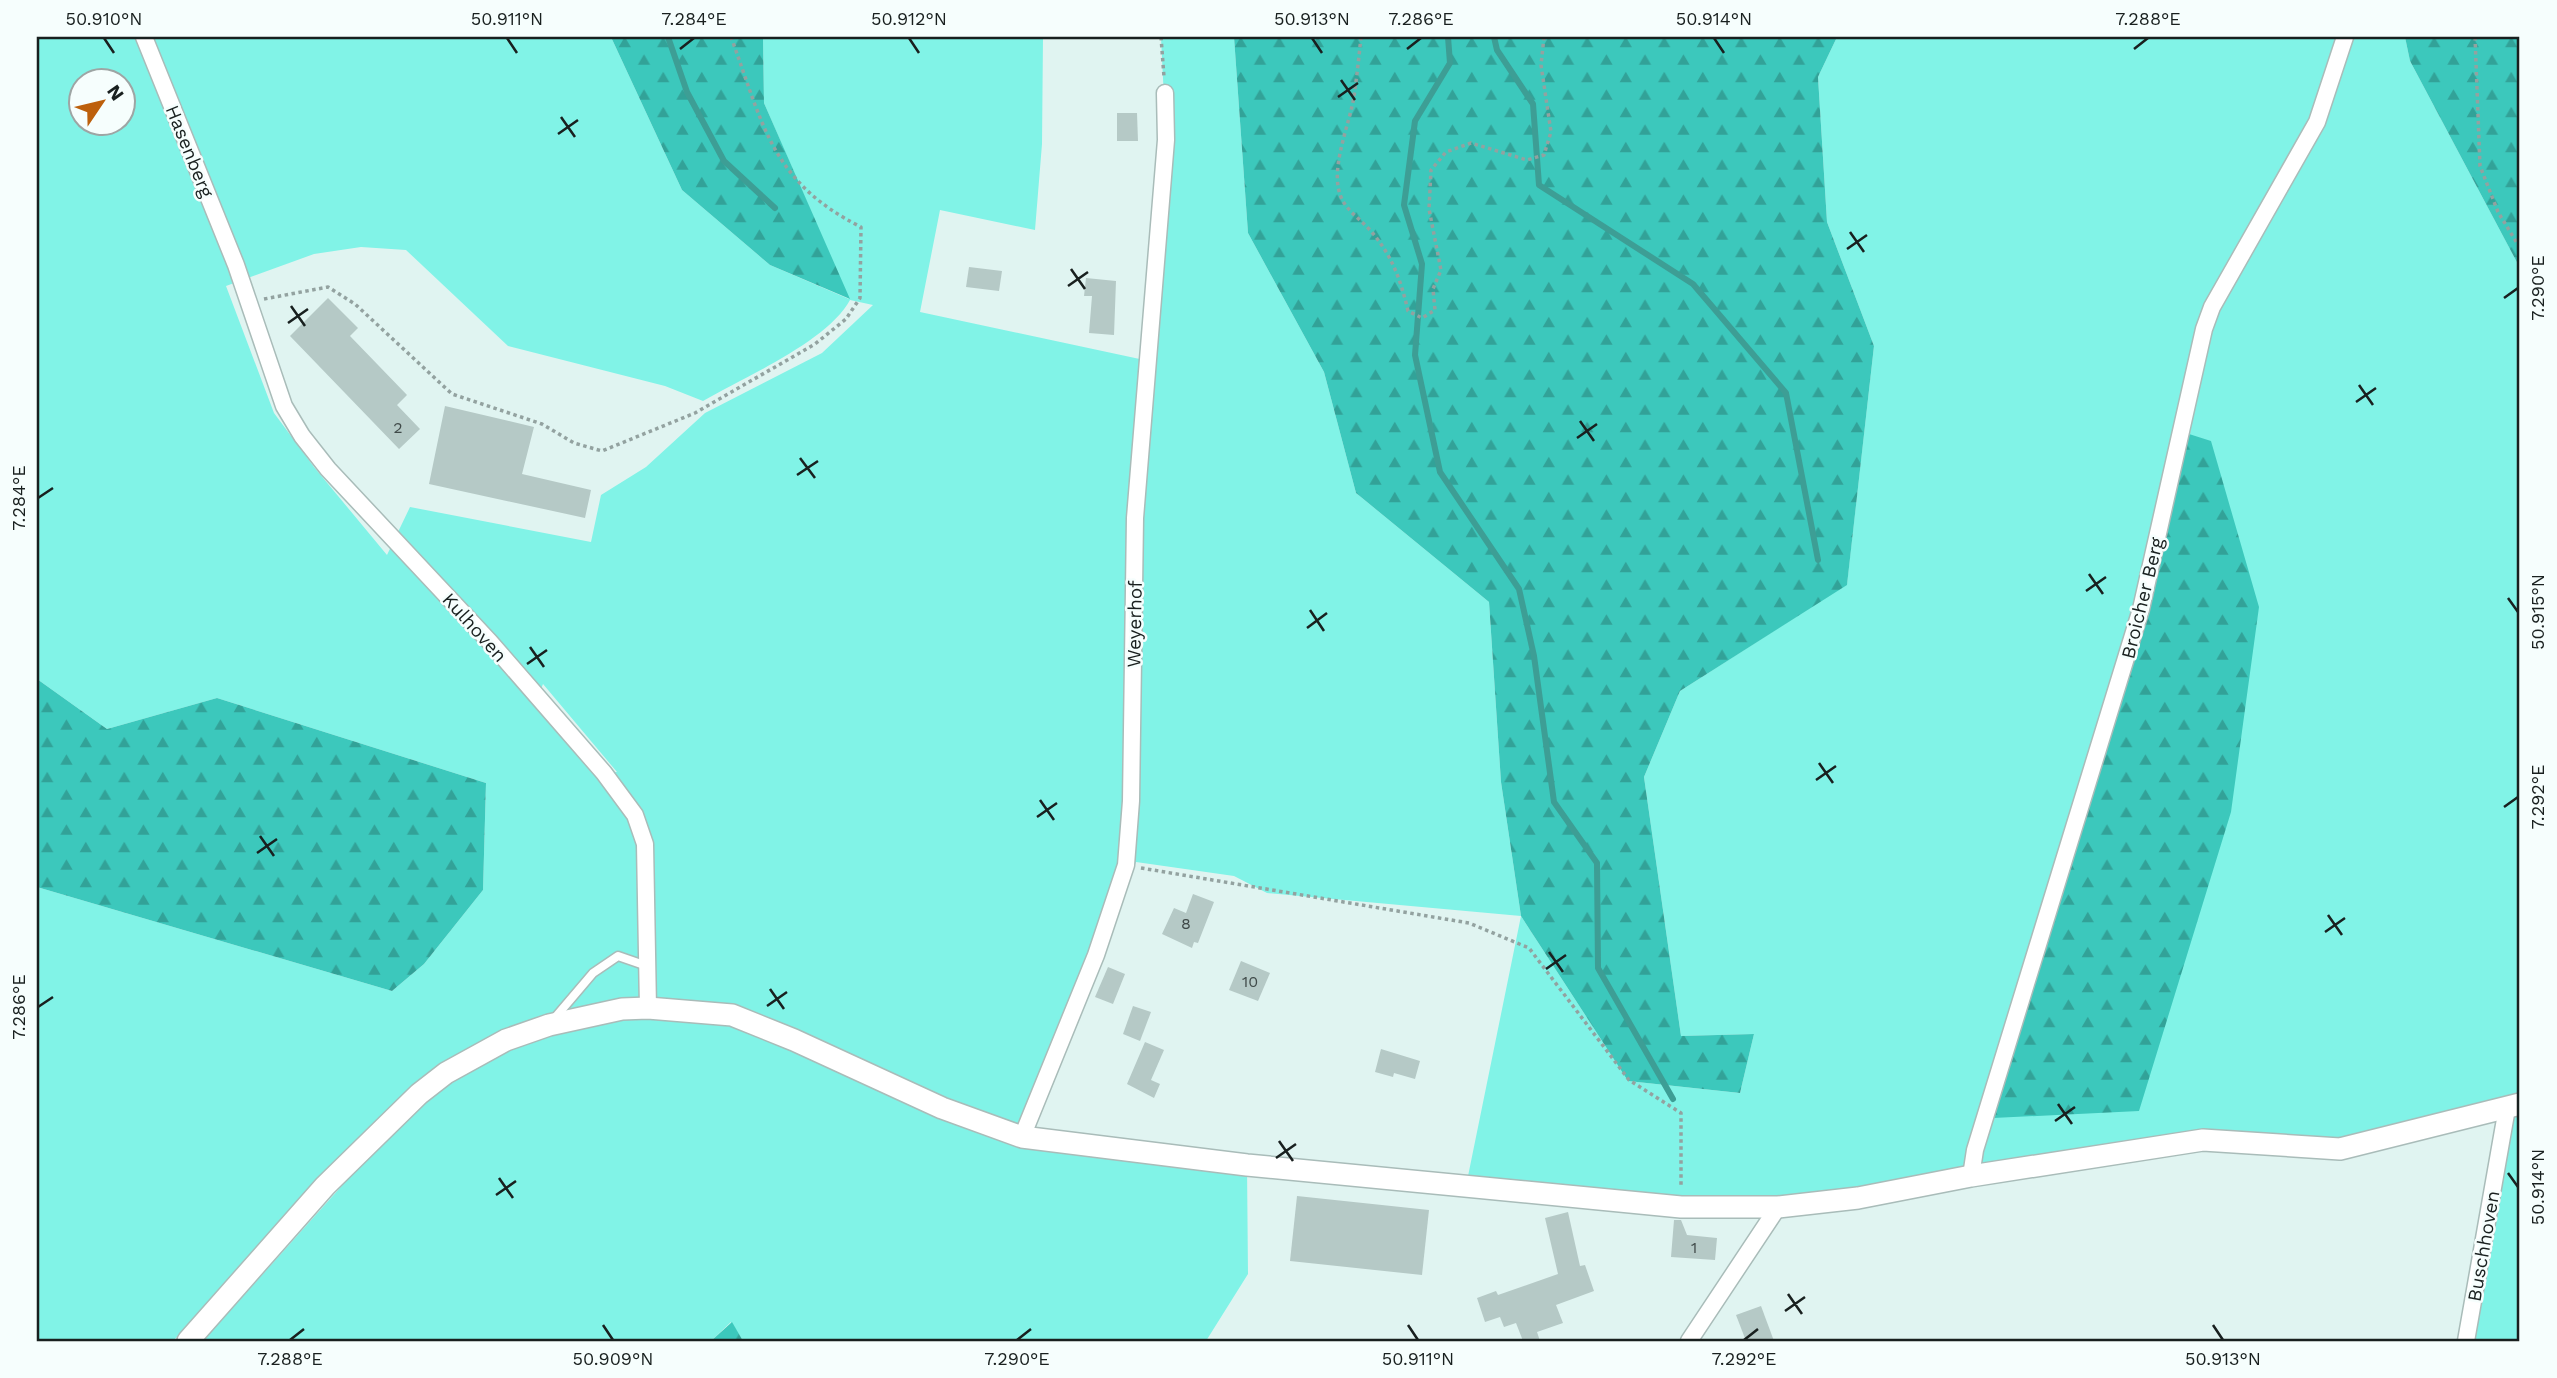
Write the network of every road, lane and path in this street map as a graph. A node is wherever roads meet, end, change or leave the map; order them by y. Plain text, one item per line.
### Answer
1 (144, 37) edge
2 (731, 37) edge
3 (1161, 37) edge
4 (1361, 37) edge
5 (1544, 37) edge
6 (2345, 37) edge
7 (2475, 37) edge
8 (1165, 93) joint
9 (2520, 248) edge
10 (236, 265) joint
11 (248, 302) junction
12 (1126, 865) junction
13 (648, 966) junction
14 (648, 1008) junction
15 (549, 1025) junction
16 (2513, 1106) edge
17 (1022, 1137) junction
18 (1971, 1176) junction
19 (1681, 1207) junction
20 (1778, 1207) junction
21 (188, 1341) edge
22 (1689, 1341) edge
23 (2466, 1341) edge

1 - 10 street, Hasenberg
2 - 11 path
3 - 8 path
4 - 5 path
6 - 18 street, Broicher Berg
7 - 9 path
8 - 12 street, Weyerhof
10 - 11 street, Kulhoven
11 - 13 street, Kulhoven
12 - 17 street, Weyerhof
12 - 19 path
13 - 14 street, Kulhoven
13 - 15 lane
14 - 15 street
14 - 17 street
15 - 21 street
16 - 18 street
16 - 23 street, Buschhoven
17 - 19 street
18 - 20 street
19 - 20 street
20 - 22 street

